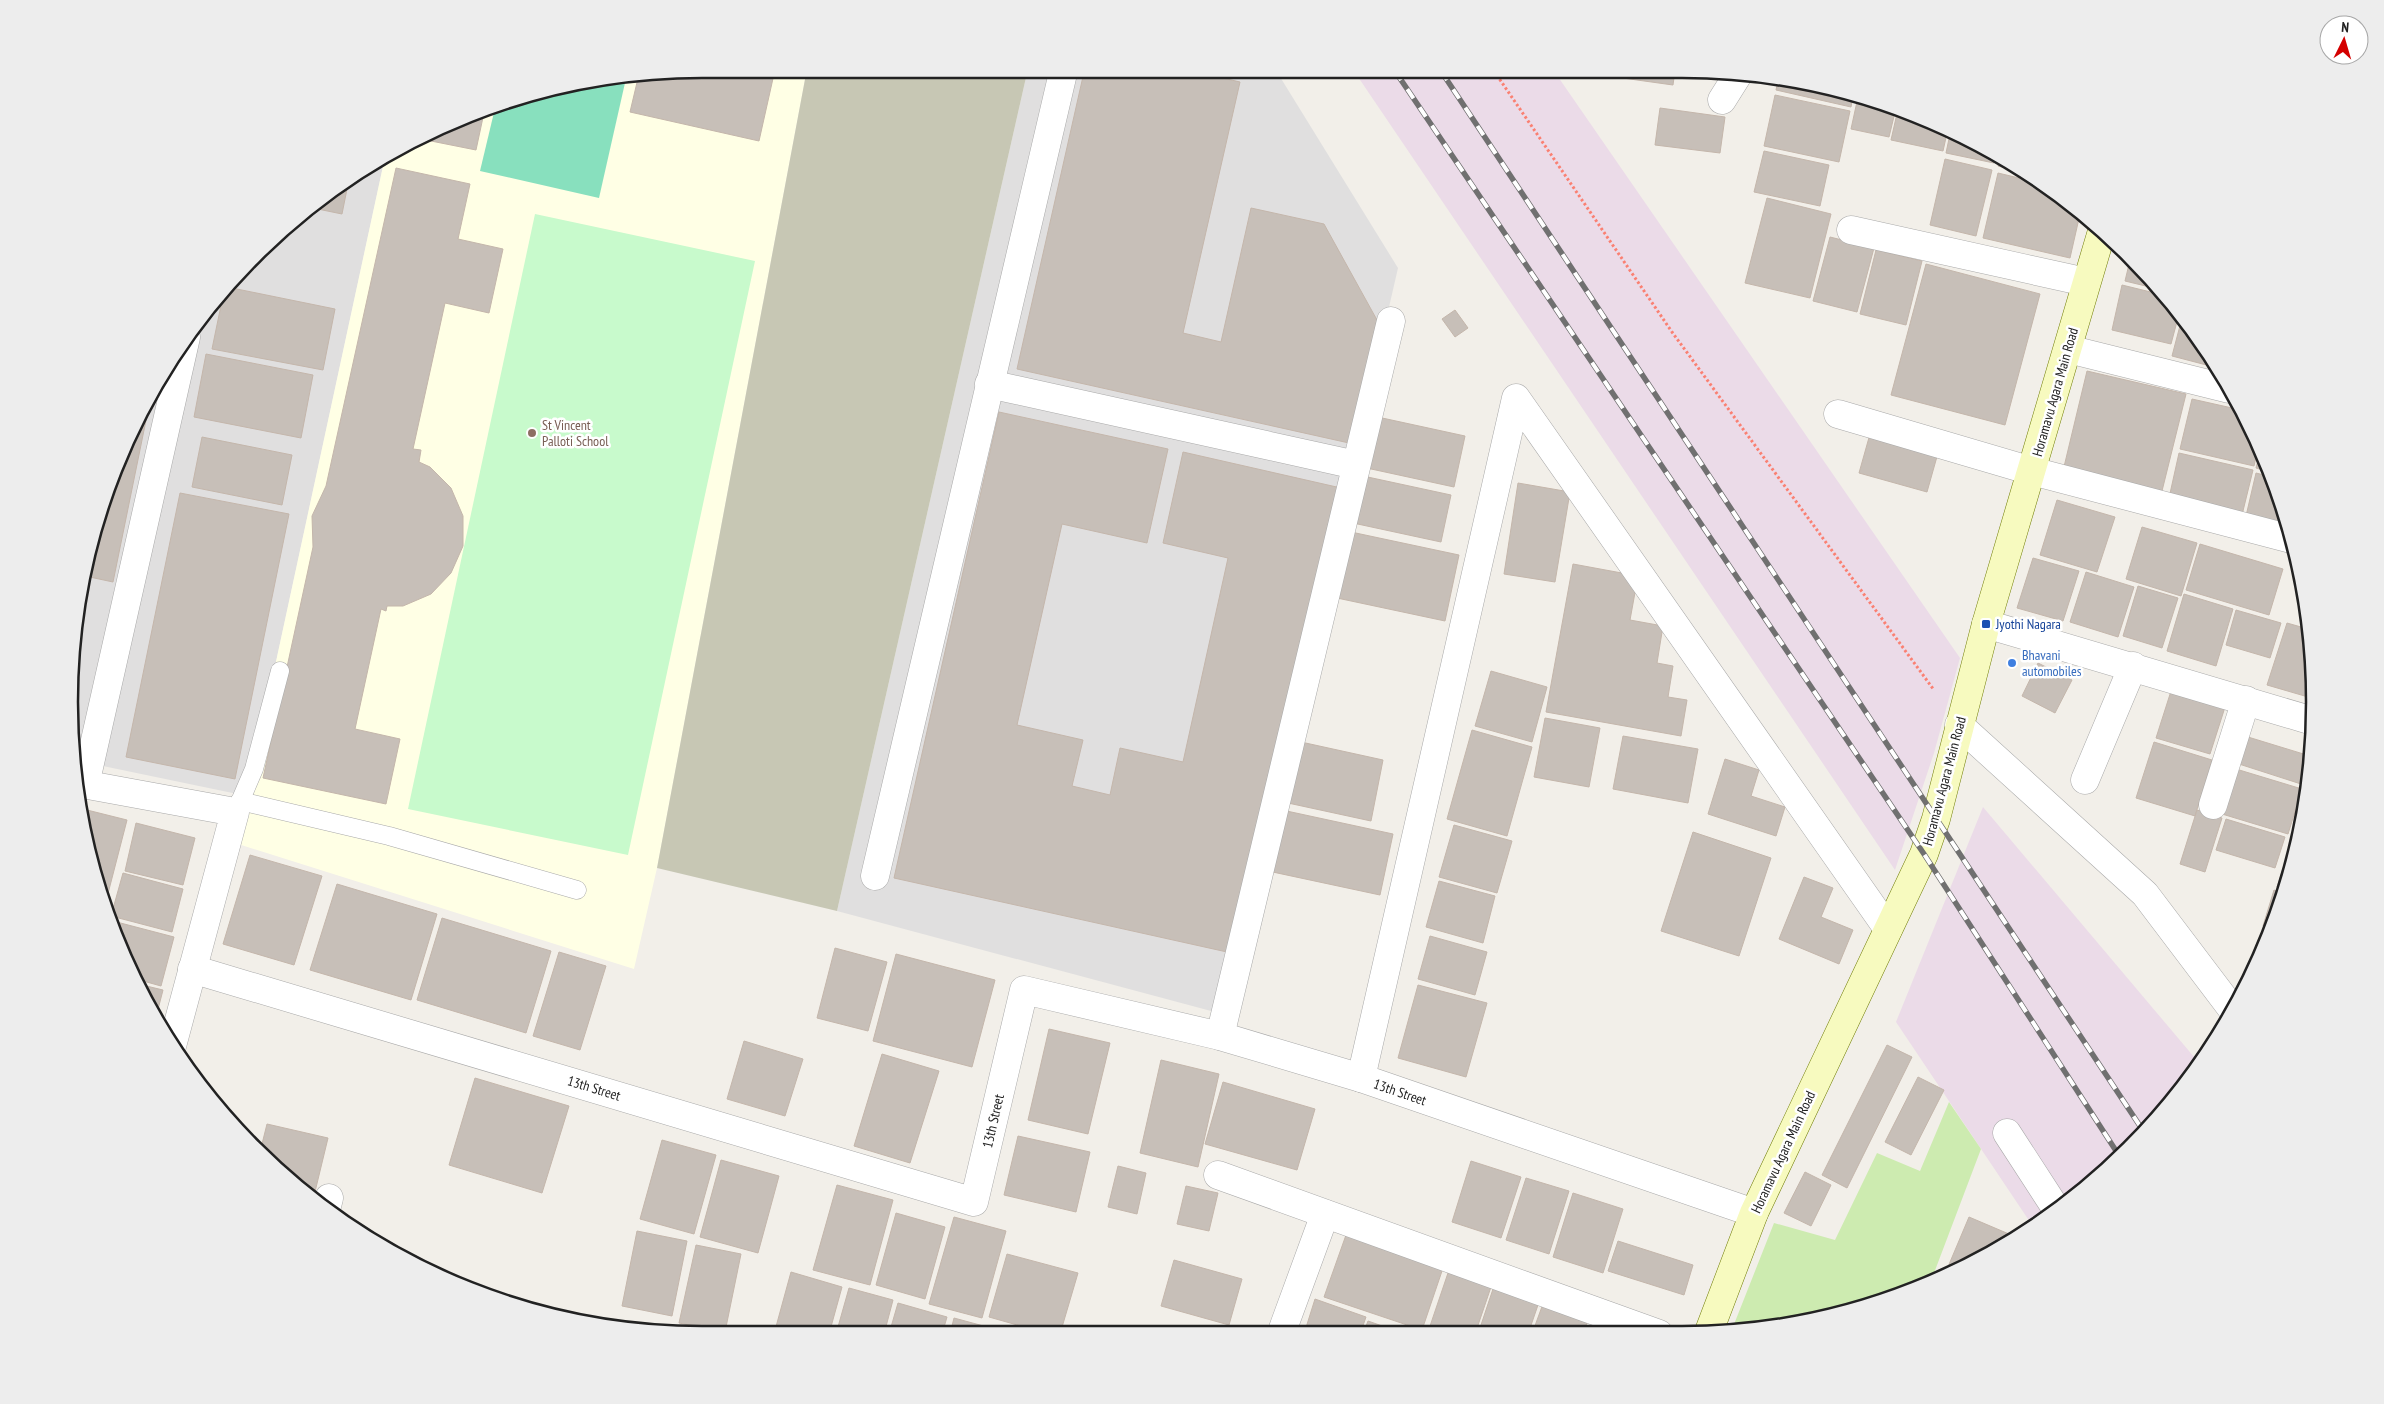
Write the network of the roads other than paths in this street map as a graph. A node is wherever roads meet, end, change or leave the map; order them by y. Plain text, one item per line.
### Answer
1 (1061, 78) edge
2 (1735, 80) edge
3 (1722, 100) dead end
4 (1851, 230) dead end
5 (2100, 238) edge
6 (2086, 282) junction
7 (1391, 321) dead end
8 (2068, 349) junction
9 (181, 358) edge
10 (989, 384) junction
11 (2221, 387) edge
12 (1838, 414) dead end
13 (1356, 465) junction
14 (2032, 470) junction
15 (2284, 537) edge
16 (1986, 624) junction
17 (2132, 666) junction
18 (280, 671) dead end
19 (2246, 700) junction
20 (2306, 719) edge
21 (1959, 725) junction
22 (82, 778) edge
23 (2086, 780) dead end
24 (83, 784) edge
25 (2213, 804) dead end
26 (238, 806) junction
27 (875, 876) dead end
28 (577, 890) dead end
29 (1888, 929) junction
30 (192, 969) junction
31 (2228, 1004) edge
32 (175, 1036) edge
33 (1220, 1036) junction
34 (1361, 1078) junction
35 (2007, 1133) dead end
36 (1218, 1175) dead end
37 (2053, 1204) edge
38 (1754, 1213) junction
39 (1326, 1214) junction
40 (1711, 1325) edge
41 (1284, 1326) edge
42 (1637, 1326) edge

1 - 10 street
2 - 3 street
4 - 6 street
5 - 6 street, Horamavu Agara Main Road
6 - 8 street, Horamavu Agara Main Road
7 - 13 street
8 - 11 street
8 - 14 street, Horamavu Agara Main Road
9 - 22 street
10 - 13 street
10 - 27 street
12 - 14 street
13 - 33 street
14 - 15 street
14 - 16 street, Horamavu Agara Main Road
16 - 17 street
16 - 21 street, Horamavu Agara Main Road
17 - 19 street
17 - 23 street
18 - 26 lane
19 - 20 street
19 - 25 street
21 - 29 street, Horamavu Agara Main Road
21 - 31 street
24 - 26 street
26 - 28 lane
26 - 30 street
29 - 34 street
29 - 38 street, Horamavu Agara Main Road
30 - 32 street
30 - 33 street, 13th Street
33 - 34 street, 13th Street
34 - 38 street, 13th Street
35 - 37 street
36 - 39 street
38 - 40 street, Horamavu Agara Main Road
39 - 41 street
39 - 42 street

